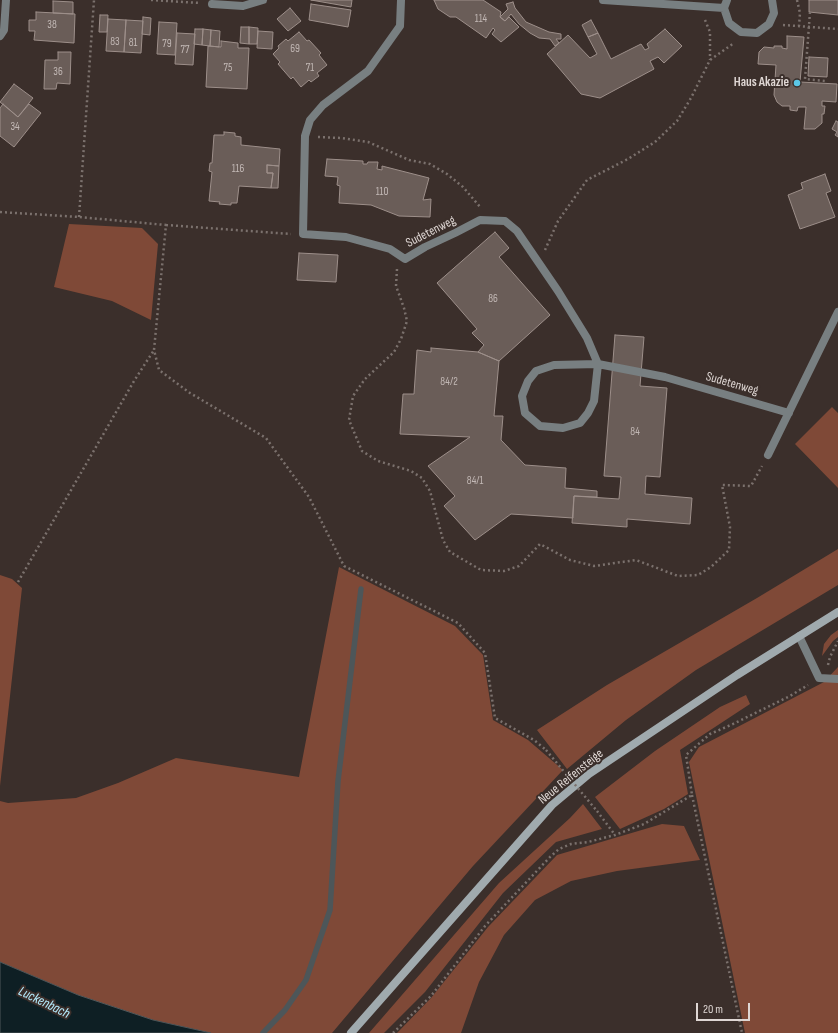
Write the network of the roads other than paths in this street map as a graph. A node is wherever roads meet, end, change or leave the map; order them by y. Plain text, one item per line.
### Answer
1 (6, 0) edge
2 (263, 0) edge
3 (400, 0) edge
4 (603, 0) edge
5 (772, 0) edge
6 (212, 4) road end
7 (725, 4) edge
8 (0, 36) edge
9 (838, 312) edge
10 (598, 364) junction
11 (789, 413) junction
12 (768, 455) road end
13 (838, 612) edge
14 (799, 636) junction
15 (838, 678) edge
16 (351, 1033) edge

1 - 8 street
2 - 6 street
3 - 10 street, Sudetenweg
4 - 7 street
5 - 7 street
9 - 11 street
10 - 10 street, Sudetenweg
10 - 11 street, Sudetenweg
11 - 12 street
13 - 14 main road, Neue Reifensteige
14 - 15 street
14 - 16 main road, Neue Reifensteige

